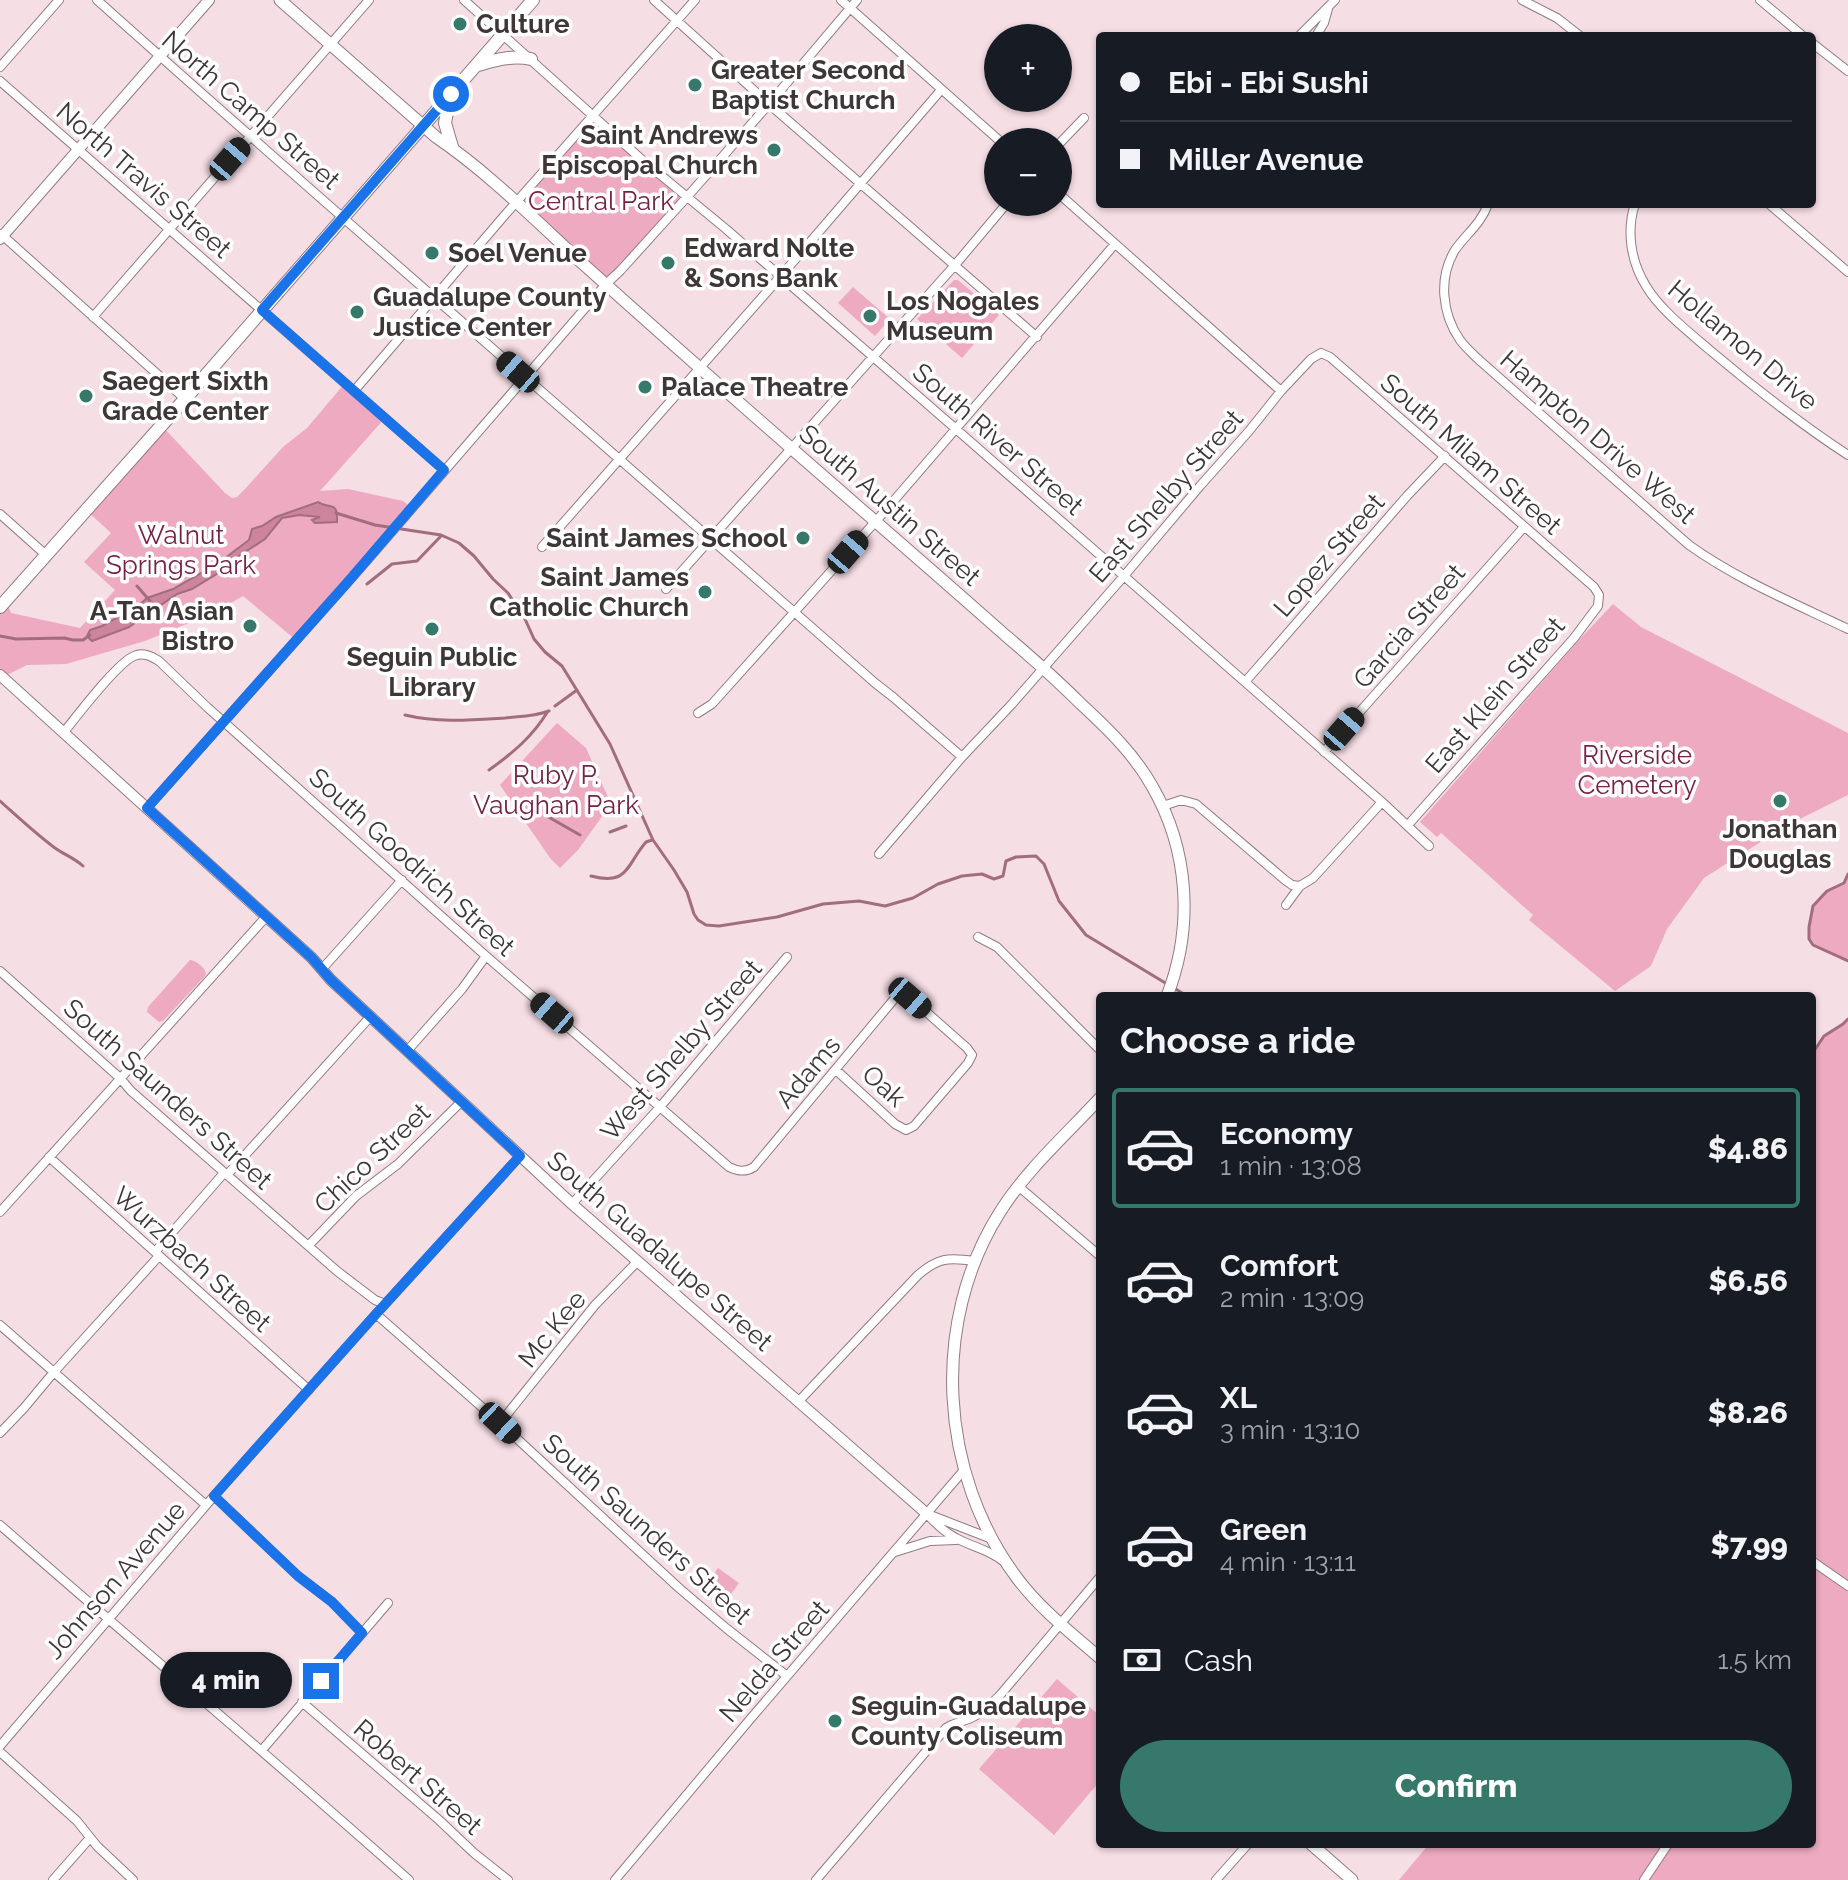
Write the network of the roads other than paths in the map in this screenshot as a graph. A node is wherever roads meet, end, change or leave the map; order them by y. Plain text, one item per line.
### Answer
1 (59, 0) edge
2 (97, 0) edge
3 (209, 0) edge
4 (280, 0) edge
5 (369, 0) edge
6 (464, 0) edge
7 (533, 0) edge
8 (654, 0) edge
9 (695, 0) edge
10 (841, 0) edge
11 (857, 0) edge
12 (1335, 0) edge
13 (1522, 0) edge
14 (1760, 0) edge
15 (850, 8) junction
16 (1328, 9) junction
17 (677, 21) junction
18 (1303, 32) edge
19 (1318, 32) edge
20 (1575, 32) edge
21 (1798, 32) edge
22 (503, 34) junction
23 (330, 44) junction
24 (1816, 46) edge
25 (160, 56) junction
26 (531, 59) junction
27 (475, 66) junction
28 (0, 67) edge
29 (1848, 71) edge
30 (0, 81) edge
31 (941, 90) junction
32 (451, 94) junction
33 (769, 104) junction
34 (593, 116) junction
35 (1084, 118) dead end
36 (423, 125) junction
37 (985, 128) edge
38 (1072, 130) edge
39 (250, 136) junction
40 (452, 147) junction
41 (79, 149) junction
42 (861, 183) junction
43 (687, 197) junction
44 (516, 203) junction
45 (1072, 206) edge
46 (1486, 208) edge
47 (1634, 208) edge
48 (1774, 208) edge
49 (996, 216) edge
50 (343, 218) junction
51 (170, 229) junction
52 (1, 236) edge
53 (1115, 244) junction
54 (955, 265) junction
55 (1848, 272) edge
56 (780, 277) junction
57 (606, 284) junction
58 (434, 299) junction
59 (262, 310) junction
60 (93, 317) junction
61 (1037, 337) junction
62 (1321, 353) joint
63 (873, 357) junction
64 (699, 367) junction
65 (525, 378) junction
66 (354, 391) junction
67 (1281, 391) junction
68 (185, 399) junction
69 (956, 429) junction
70 (791, 448) junction
71 (1848, 455) edge
72 (1445, 456) junction
73 (619, 460) junction
74 (444, 470) junction
75 (0, 514) edge
76 (875, 521) junction
77 (1524, 527) junction
78 (709, 538) junction
79 (542, 547) dead end
80 (46, 555) junction
81 (1124, 576) junction
82 (1594, 587) joint
83 (666, 589) dead end
84 (3, 603) edge
85 (795, 612) junction
86 (1848, 629) edge
87 (1044, 668) junction
88 (0, 675) edge
89 (1245, 682) junction
90 (698, 713) dead end
91 (224, 722) junction
92 (64, 732) junction
93 (1324, 752) junction
94 (962, 757) junction
95 (1382, 802) junction
96 (1163, 806) junction
97 (147, 808) junction
98 (1408, 825) junction
99 (1429, 846) dead end
100 (879, 854) dead end
101 (402, 880) junction
102 (1300, 886) junction
103 (1286, 905) dead end
104 (266, 917) junction
105 (978, 937) dead end
106 (486, 956) junction
107 (787, 957) dead end
108 (322, 969) junction
109 (0, 971) edge
110 (1168, 992) edge
111 (371, 1016) junction
112 (1096, 1046) edge
113 (407, 1051) junction
114 (836, 1070) junction
115 (120, 1078) junction
116 (461, 1102) junction
117 (1096, 1102) edge
118 (660, 1107) junction
119 (906, 1130) joint
120 (520, 1156) junction
121 (49, 1157) junction
122 (741, 1171) joint
123 (226, 1174) junction
124 (1018, 1186) junction
125 (572, 1204) junction
126 (0, 1212) edge
127 (309, 1245) junction
128 (1096, 1253) edge
129 (157, 1254) junction
130 (974, 1261) junction
131 (637, 1262) junction
132 (385, 1304) junction
133 (376, 1314) junction
134 (0, 1325) edge
135 (54, 1372) junction
136 (309, 1390) junction
137 (798, 1402) junction
138 (500, 1423) junction
139 (0, 1433) edge
140 (964, 1470) junction
141 (214, 1496) junction
142 (206, 1505) junction
143 (926, 1513) junction
144 (0, 1525) edge
145 (992, 1539) junction
146 (958, 1540) junction
147 (894, 1553) junction
148 (1816, 1564) edge
149 (1007, 1565) junction
150 (1096, 1582) edge
151 (1848, 1586) edge
152 (388, 1603) dead end
153 (108, 1620) junction
154 (1061, 1624) junction
155 (362, 1633) junction
156 (1096, 1655) edge
157 (787, 1676) junction
158 (302, 1702) junction
159 (0, 1749) edge
160 (262, 1750) junction
161 (90, 1838) junction
162 (1244, 1848) edge
163 (1316, 1848) edge
164 (1665, 1848) edge
165 (53, 1880) edge
166 (133, 1880) edge
167 (409, 1880) edge
168 (508, 1880) edge
169 (615, 1880) edge
170 (816, 1880) edge
171 (1216, 1880) edge
172 (1352, 1880) edge
173 (1644, 1880) edge

1 - 28 street
2 - 25 street, North Camp Street
3 - 25 street
4 - 23 main road, South Austin Street
5 - 23 street
6 - 22 street, South River Street
7 - 22 main road
8 - 17 street
9 - 17 street
10 - 15 street
11 - 15 street
12 - 16 street
13 - 20 street
14 - 21 street
15 - 31 street
15 - 33 street
16 - 18 street
16 - 19 street
17 - 33 street
17 - 34 street
22 - 26 street, South River Street
22 - 27 main road
23 - 36 main road, South Austin Street
23 - 39 street
24 - 29 street
25 - 39 street, North Camp Street
25 - 41 street
26 - 27 main road
26 - 34 street, South River Street
27 - 32 main road
30 - 41 street, North Travis Street
31 - 37 street
31 - 42 street
32 - 36 main road
32 - 40 main road
33 - 42 street
33 - 43 street
34 - 43 street, South River Street
34 - 44 street
35 - 38 street
36 - 40 main road, South Austin Street
36 - 50 main road
39 - 50 street, North Camp Street
39 - 51 street
40 - 44 main road, South Austin Street
41 - 51 street, North Travis Street
41 - 52 street
42 - 54 street
42 - 56 street
43 - 56 street, South River Street
43 - 57 street
44 - 57 main road, South Austin Street
44 - 58 street
45 - 53 street
46 - 86 street, Hampton Drive West
47 - 71 street, Hollamon Drive
48 - 55 street
49 - 54 street
50 - 58 street, North Camp Street
50 - 59 main road
51 - 59 street, North Travis Street
51 - 60 street
52 - 60 street
53 - 61 street
53 - 67 street
54 - 61 street
54 - 63 street
56 - 63 street, South River Street
56 - 64 street
57 - 64 main road, South Austin Street
57 - 65 street
58 - 65 street, North Camp Street
58 - 66 street
59 - 66 street, North Travis Street
59 - 68 main road
60 - 68 street
61 - 69 street
62 - 67 street, East Shelby Street
62 - 72 street, South Milam Street
63 - 69 street, South River Street
63 - 70 street
64 - 70 main road, South Austin Street
64 - 73 street
65 - 73 street, North Camp Street
65 - 74 street
66 - 74 street, North Travis Street
67 - 81 street, East Shelby Street
68 - 80 main road
69 - 76 street
69 - 81 street, South River Street
70 - 76 main road, South Austin Street
70 - 78 street
72 - 77 street, South Milam Street
72 - 89 street, Lopez Street
73 - 78 street, North Camp Street
73 - 79 street
74 - 91 street
75 - 80 street
76 - 85 street
76 - 87 main road, South Austin Street
77 - 82 street, South Milam Street
77 - 93 street, Garcia Street
78 - 83 street
78 - 85 street, North Camp Street
80 - 84 main road
81 - 87 street, East Shelby Street
81 - 89 street, South River Street
82 - 98 street, East Klein Street
85 - 90 street
85 - 94 street, North Camp Street
87 - 94 street
87 - 96 main road, South Austin Street
88 - 92 street, South Guadalupe Street
89 - 93 street, South River Street
91 - 92 street, South Goodrich Street
91 - 97 street
91 - 101 street, South Goodrich Street
92 - 97 street, South Guadalupe Street
93 - 95 street, South River Street
94 - 100 street
95 - 98 street, South River Street
95 - 102 street
96 - 102 street
96 - 110 main road, South Austin Street
97 - 104 street, South Guadalupe Street
98 - 99 street, South River Street
101 - 106 street, South Goodrich Street
101 - 108 street
102 - 103 street
104 - 108 street, South Guadalupe Street
104 - 115 street
105 - 112 street
106 - 113 street
106 - 118 street, South Goodrich Street
107 - 118 street, West Shelby Street
108 - 111 street, South Guadalupe Street
109 - 115 street, South Saunders Street
111 - 113 street, South Guadalupe Street
111 - 123 street
113 - 116 street, South Guadalupe Street
114 - 119 street, Oak
114 - 119 street, Adams
114 - 122 street, Adams
115 - 121 street
115 - 123 street, South Saunders Street
116 - 120 street, South Guadalupe Street
116 - 127 street, Chico Street
117 - 124 main road
118 - 122 street, South Goodrich Street
118 - 125 street, West Shelby Street
120 - 125 street, South Guadalupe Street
120 - 132 street, Johnson Avenue
121 - 126 street
121 - 129 street, Wurzbach Street
123 - 127 street, South Saunders Street
123 - 129 street
124 - 128 street
124 - 130 main road
125 - 131 street, South Guadalupe Street
127 - 132 street, South Saunders Street
129 - 135 street
129 - 136 street, Wurzbach Street
130 - 137 street
130 - 140 main road
131 - 137 street, South Guadalupe Street
131 - 138 street, Mc Kee
132 - 133 street, Johnson Avenue
133 - 136 street, Johnson Avenue
133 - 138 street, South Saunders Street
134 - 135 street
135 - 139 street
135 - 142 street
136 - 141 street, Johnson Avenue
137 - 143 street, South Guadalupe Street
138 - 157 street, South Saunders Street
140 - 143 street, Nelda Street
140 - 145 main road
141 - 142 street, Johnson Avenue
141 - 155 street
142 - 153 street, Johnson Avenue
143 - 145 street, South Guadalupe Street
143 - 146 street
143 - 147 street, Nelda Street
144 - 153 street
145 - 149 main road
146 - 147 street
146 - 149 street
147 - 157 street, Nelda Street
148 - 151 street
149 - 154 main road
150 - 154 street
152 - 155 street
153 - 159 street, Johnson Avenue
153 - 160 street
154 - 156 main road
154 - 170 street
155 - 158 street
157 - 169 street, Nelda Street
158 - 160 street
158 - 168 street, Robert Street
159 - 161 street
160 - 167 street
161 - 165 street
161 - 166 street
162 - 171 street
163 - 172 main road
164 - 173 street

